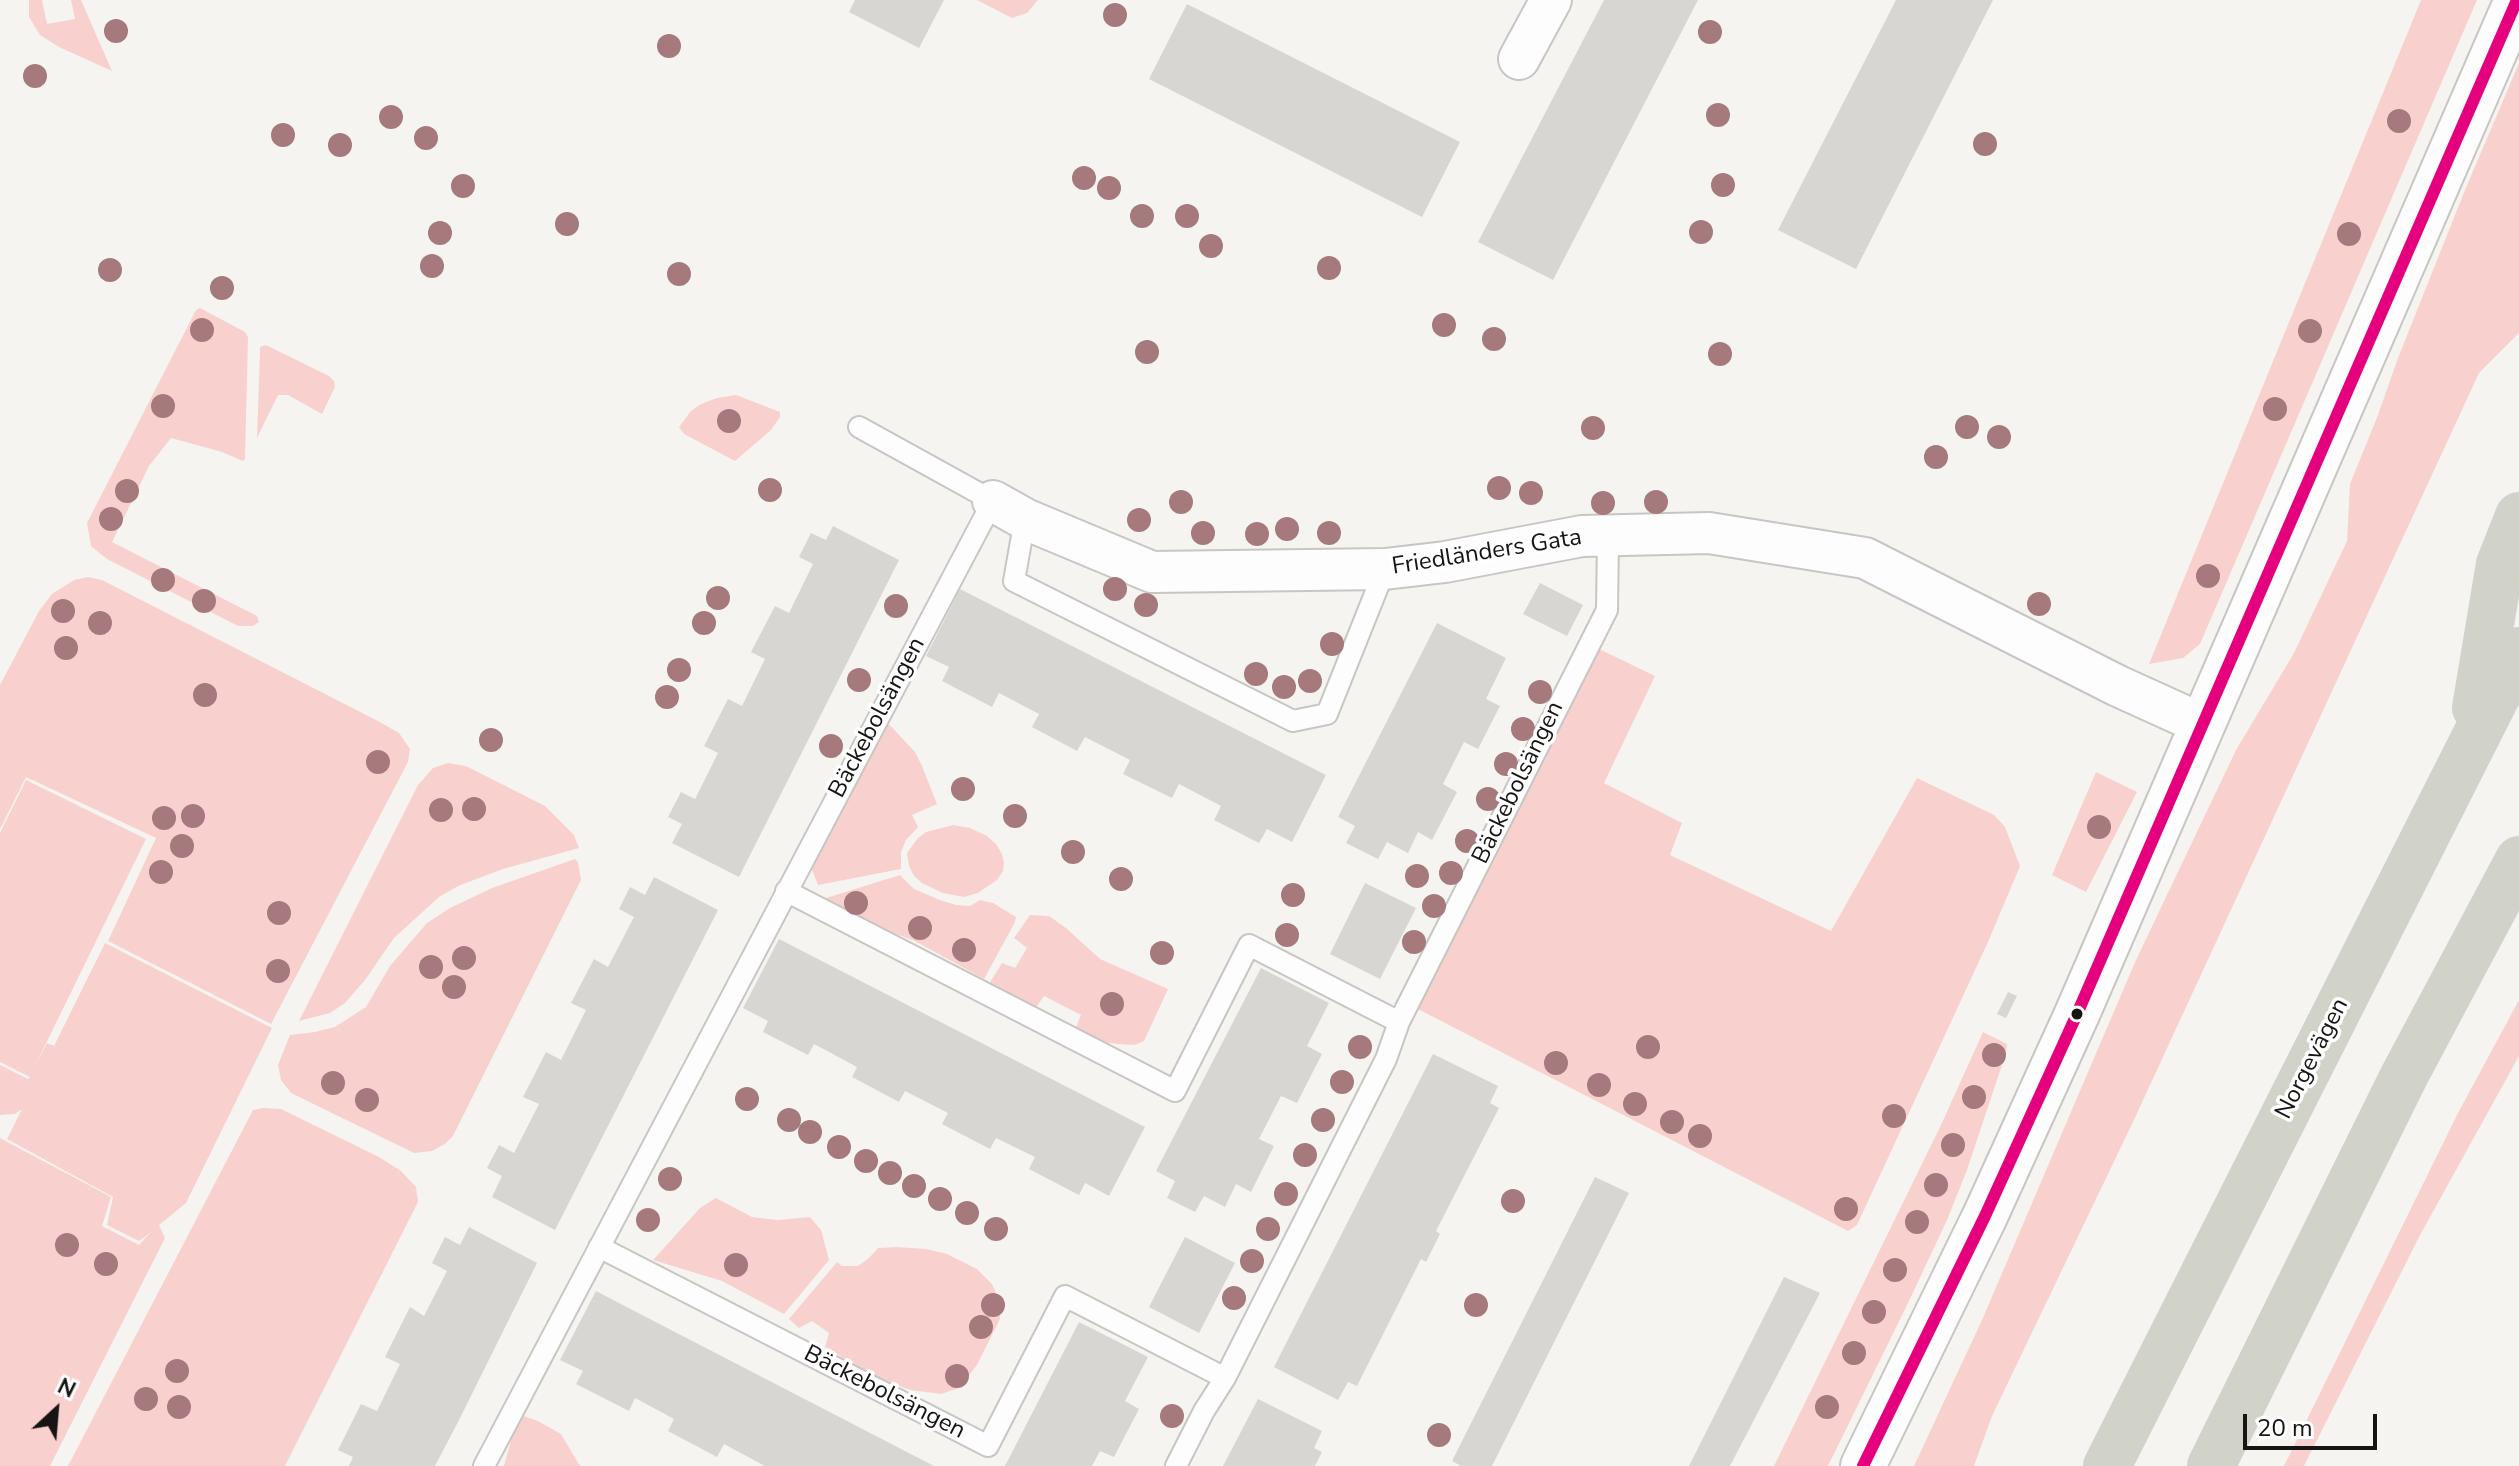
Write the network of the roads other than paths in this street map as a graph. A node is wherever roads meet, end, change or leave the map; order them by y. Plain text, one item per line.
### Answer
1 (1551, 0) edge
2 (2517, 0) edge
3 (1519, 59) dead end
4 (859, 427) dead end
5 (1009, 510) junction
6 (2519, 516) edge
7 (1608, 537) junction
8 (1385, 569) junction
9 (2519, 651) edge
10 (2204, 725) junction
11 (2469, 749) junction
12 (2519, 860) edge
13 (786, 891) junction
14 (2519, 915) edge
15 (1399, 1022) junction
16 (2404, 1076) junction
17 (599, 1247) junction
18 (1225, 1378) junction
19 (484, 1466) edge
20 (1176, 1466) edge
21 (1863, 1466) edge
22 (2107, 1466) edge
23 (2211, 1466) edge

1 - 3 street
2 - 10 street
4 - 5 lane, Friedländers Gata
5 - 8 street, Friedländers Gata
5 - 8 lane
5 - 13 lane, Bäckebolsängen
6 - 11 highway
7 - 8 street, Friedländers Gata
7 - 10 street, Friedländers Gata
7 - 15 lane, Bäckebolsängen
9 - 11 highway, Norgevägen
10 - 21 street
11 - 22 highway, Norgevägen
12 - 16 highway
13 - 15 lane
13 - 17 lane, Bäckebolsängen
14 - 16 highway
15 - 18 lane, Bäckebolsängen
16 - 23 highway
17 - 18 lane, Bäckebolsängen
17 - 19 lane, Bäckebolsängen
18 - 20 lane, Bäckebolsängen

